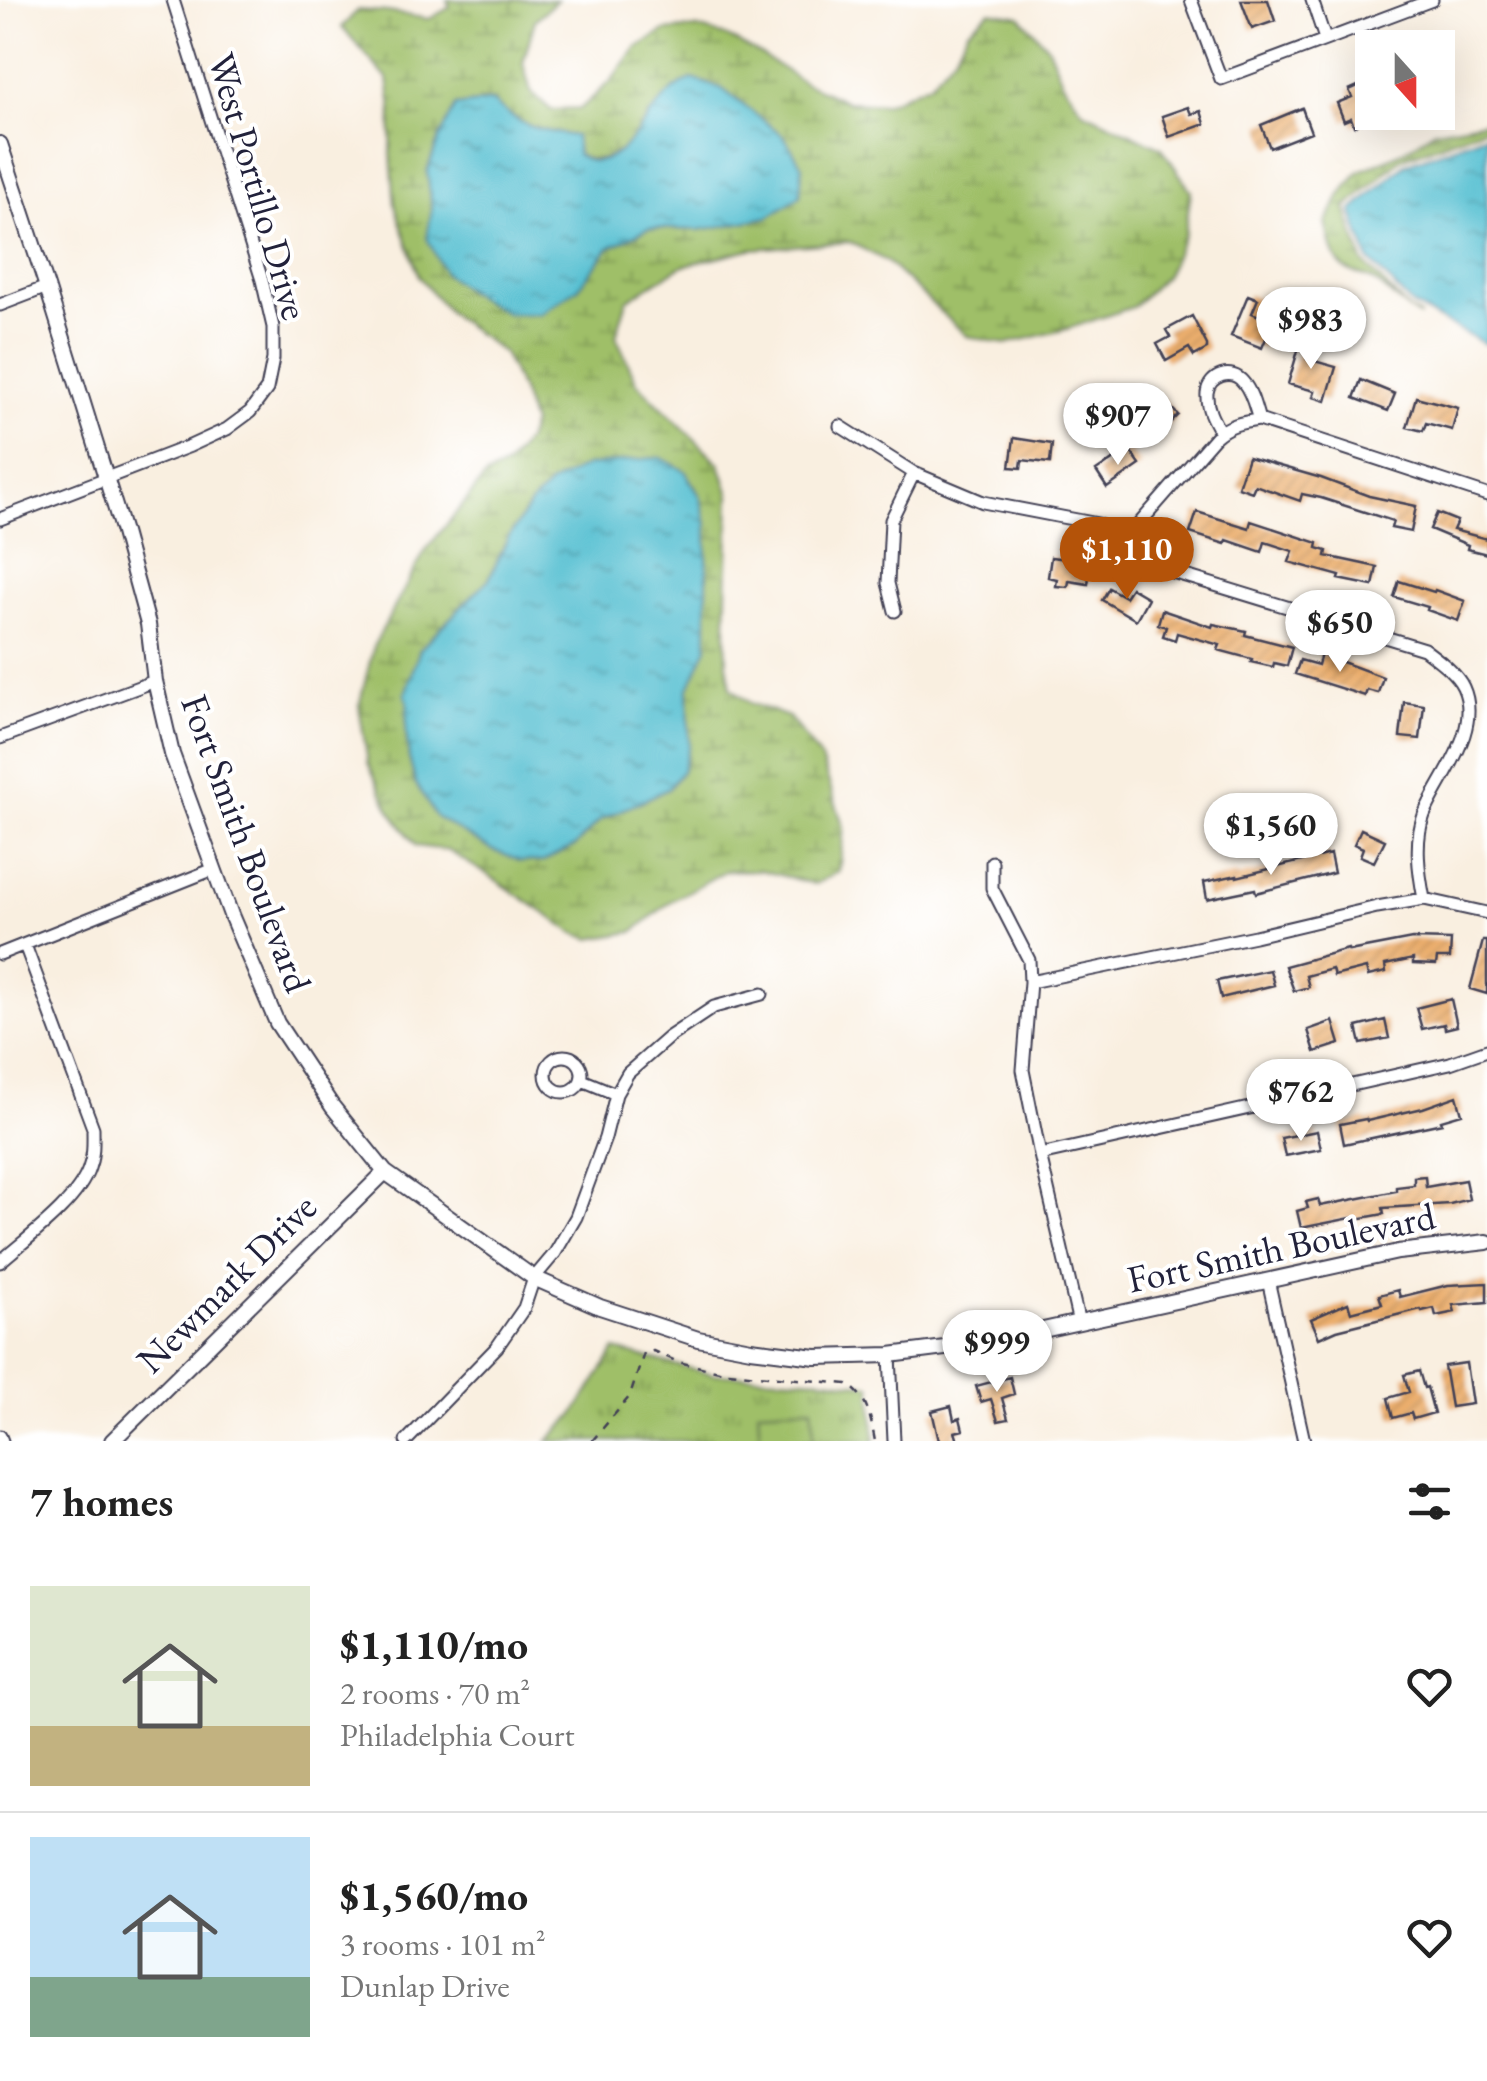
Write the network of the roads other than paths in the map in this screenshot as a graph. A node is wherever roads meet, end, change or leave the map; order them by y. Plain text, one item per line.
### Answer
1 (173, 0) edge
2 (1192, 0) edge
3 (1312, 0) edge
4 (1432, 0) edge
5 (1325, 39) junction
6 (0, 144) edge
7 (47, 287) junction
8 (0, 305) edge
9 (1259, 420) junction
10 (840, 426) dead end
11 (1220, 432) junction
12 (914, 473) junction
13 (106, 477) junction
14 (1487, 494) edge
15 (0, 519) edge
16 (1125, 540) junction
17 (894, 611) dead end
18 (155, 681) junction
19 (0, 738) edge
20 (992, 862) dead end
21 (214, 869) junction
22 (1424, 899) junction
23 (1487, 913) edge
24 (25, 944) junction
25 (0, 954) edge
26 (1030, 982) junction
27 (762, 994) dead end
28 (1487, 1050) edge
29 (582, 1080) dead end
30 (616, 1094) junction
31 (1040, 1155) junction
32 (385, 1172) junction
33 (1487, 1242) edge
34 (0, 1262) edge
35 (534, 1278) junction
36 (1268, 1280) junction
37 (1078, 1322) junction
38 (890, 1354) junction
39 (112, 1441) edge
40 (406, 1441) edge
41 (894, 1441) edge
42 (1304, 1441) edge

1 - 13 street, West Portillo Drive
2 - 5 street
3 - 5 street
4 - 5 street
6 - 7 street, Fort Smith Boulevard
7 - 8 street
7 - 13 street, Fort Smith Boulevard
9 - 11 street
9 - 11 street
9 - 14 street
10 - 12 street
11 - 16 street
12 - 16 street
12 - 17 street
13 - 15 street
13 - 18 street, Fort Smith Boulevard
16 - 22 street
18 - 19 street
18 - 21 street, Fort Smith Boulevard
20 - 26 street
21 - 24 street
21 - 32 street, Fort Smith Boulevard
22 - 23 street
22 - 26 street
24 - 25 street
24 - 34 street
26 - 31 street
27 - 30 street
28 - 31 street
29 - 30 street
30 - 35 street
31 - 37 street
32 - 35 street, Fort Smith Boulevard
32 - 39 street, Newmark Drive
33 - 36 street, Fort Smith Boulevard
35 - 38 street, Fort Smith Boulevard
35 - 40 street
36 - 37 street, Fort Smith Boulevard
36 - 42 street
37 - 38 street, Fort Smith Boulevard
38 - 41 street

